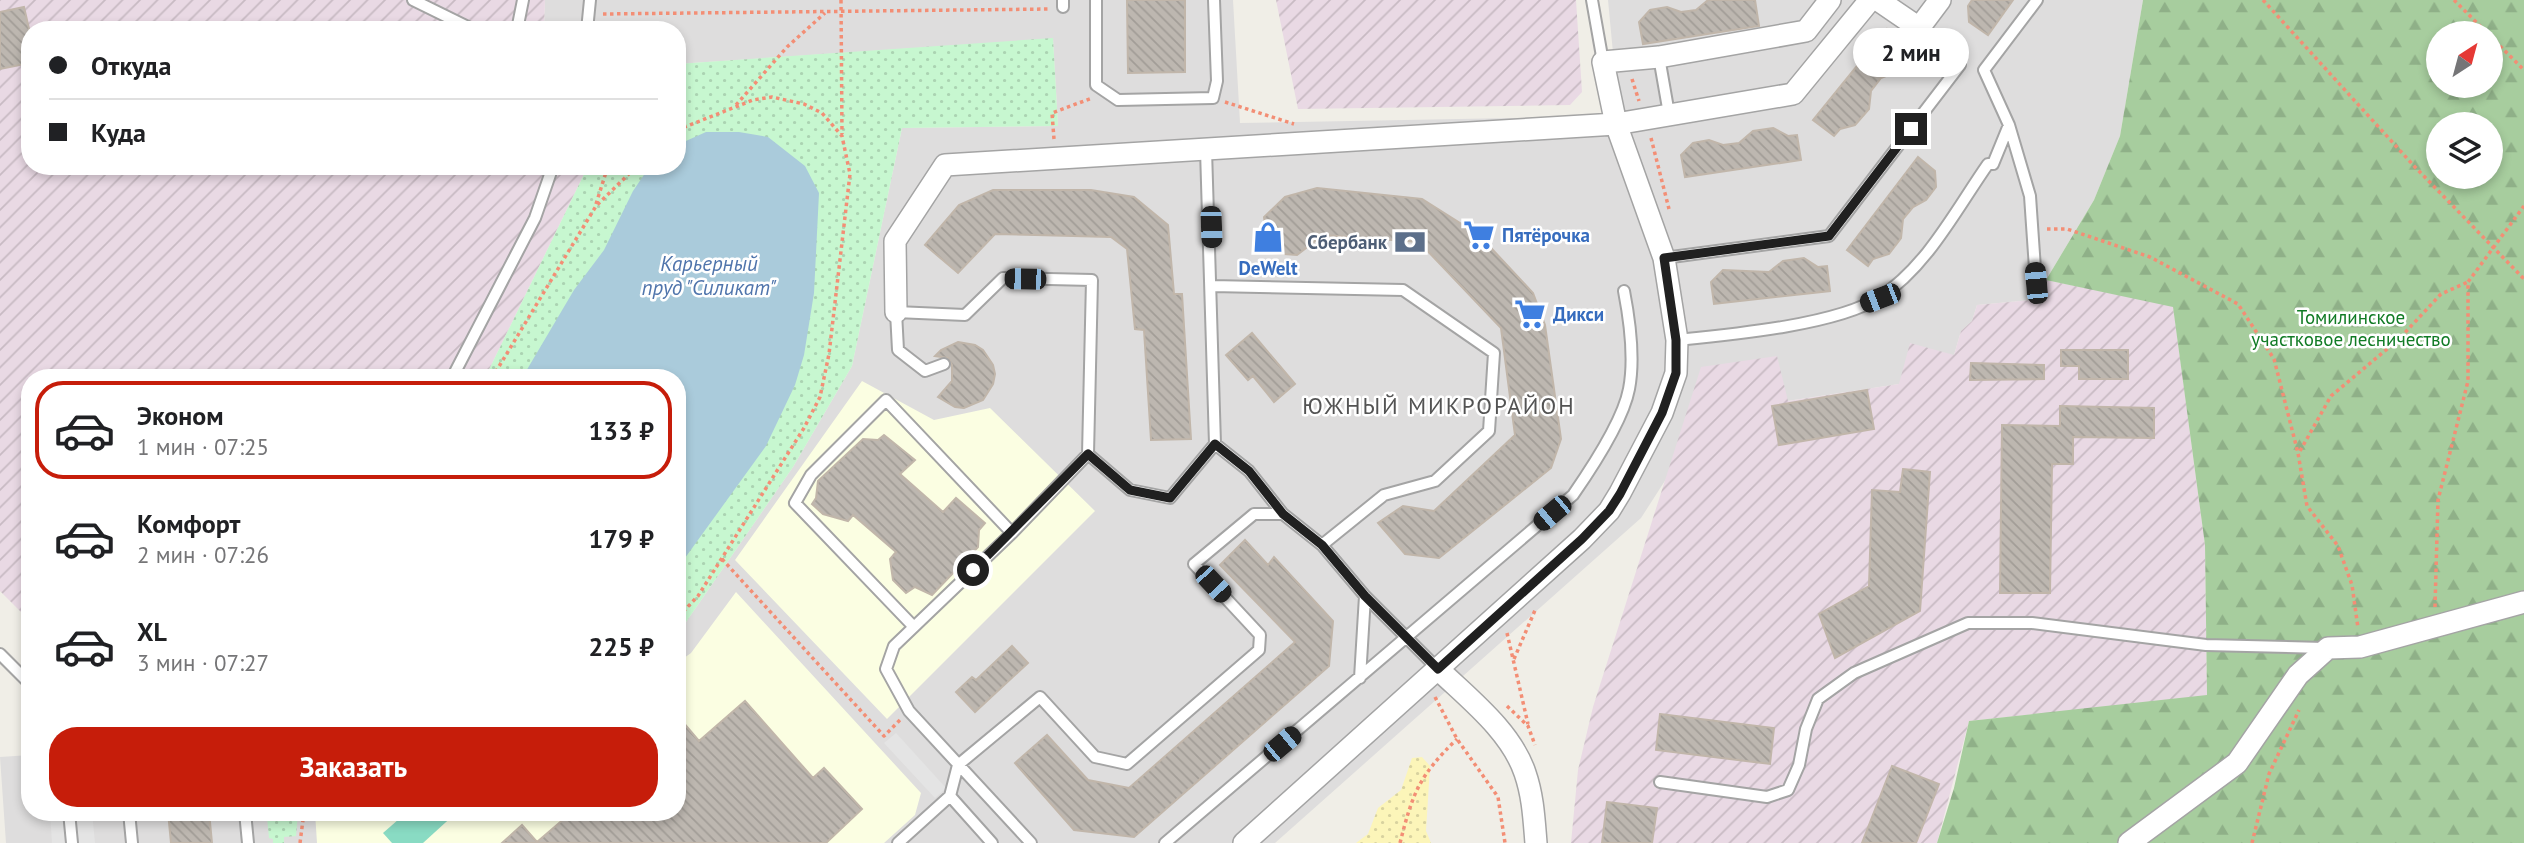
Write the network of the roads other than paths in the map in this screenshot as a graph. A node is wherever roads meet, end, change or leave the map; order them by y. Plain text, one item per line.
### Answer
1 (413, 0) edge
2 (523, 0) edge
3 (580, 0) edge
4 (590, 0) edge
5 (1096, 0) edge
6 (1214, 0) edge
7 (1592, 0) edge
8 (1830, 0) edge
9 (1870, 0) edge
10 (1878, 0) edge
11 (1940, 0) edge
12 (2037, 0) edge
13 (589, 14) junction
14 (456, 21) edge
15 (519, 21) edge
16 (588, 21) edge
17 (1919, 28) junction
18 (1659, 57) junction
19 (1603, 62) junction
20 (1669, 114) junction
21 (1616, 124) junction
22 (2009, 125) junction
23 (1206, 150) junction
24 (550, 175) edge
25 (1664, 258) junction
26 (2036, 283) dead end
27 (1212, 286) junction
28 (1624, 291) dead end
29 (896, 312) junction
30 (1676, 340) junction
31 (944, 364) dead end
32 (457, 369) edge
33 (1215, 444) junction
34 (1088, 454) junction
35 (1283, 514) junction
36 (1012, 533) junction
37 (1322, 545) junction
38 (1365, 596) junction
39 (2524, 602) edge
40 (913, 626) junction
41 (1404, 636) junction
42 (2328, 648) junction
43 (0, 654) edge
44 (21, 675) edge
45 (1431, 675) junction
46 (1360, 678) junction
47 (958, 765) junction
48 (1660, 782) dead end
49 (950, 796) junction
50 (70, 821) edge
51 (130, 821) edge
52 (246, 821) edge
53 (72, 843) edge
54 (132, 843) edge
55 (248, 843) edge
56 (898, 843) edge
57 (992, 843) edge
58 (1031, 843) edge
59 (1165, 843) edge
60 (1244, 843) edge
61 (1536, 843) edge
62 (2129, 843) edge

1 - 14 lane
2 - 15 lane
3 - 13 lane
4 - 13 lane
5 - 6 lane
7 - 19 lane
8 - 18 street
9 - 20 street
10 - 17 street
11 - 17 street
12 - 22 lane
13 - 16 lane
17 - 25 lane
18 - 19 street
18 - 20 lane
19 - 21 street
20 - 21 street
21 - 23 street
21 - 25 street
22 - 26 lane
22 - 30 lane
23 - 27 lane
23 - 29 street
24 - 32 lane
25 - 30 street
27 - 33 lane
27 - 37 lane
28 - 41 lane
29 - 31 lane
29 - 34 lane
30 - 45 street
33 - 34 lane
33 - 35 lane
34 - 36 lane
35 - 37 lane
35 - 47 lane
36 - 40 lane
36 - 40 lane
37 - 38 lane
38 - 41 lane
38 - 46 lane
39 - 42 street
40 - 47 lane
41 - 45 lane
41 - 46 lane
42 - 48 lane
42 - 62 street
43 - 44 lane
45 - 60 street
45 - 61 street
46 - 59 lane
47 - 49 lane
47 - 58 lane
49 - 56 lane
49 - 57 lane
50 - 53 lane
51 - 54 lane
52 - 55 lane

